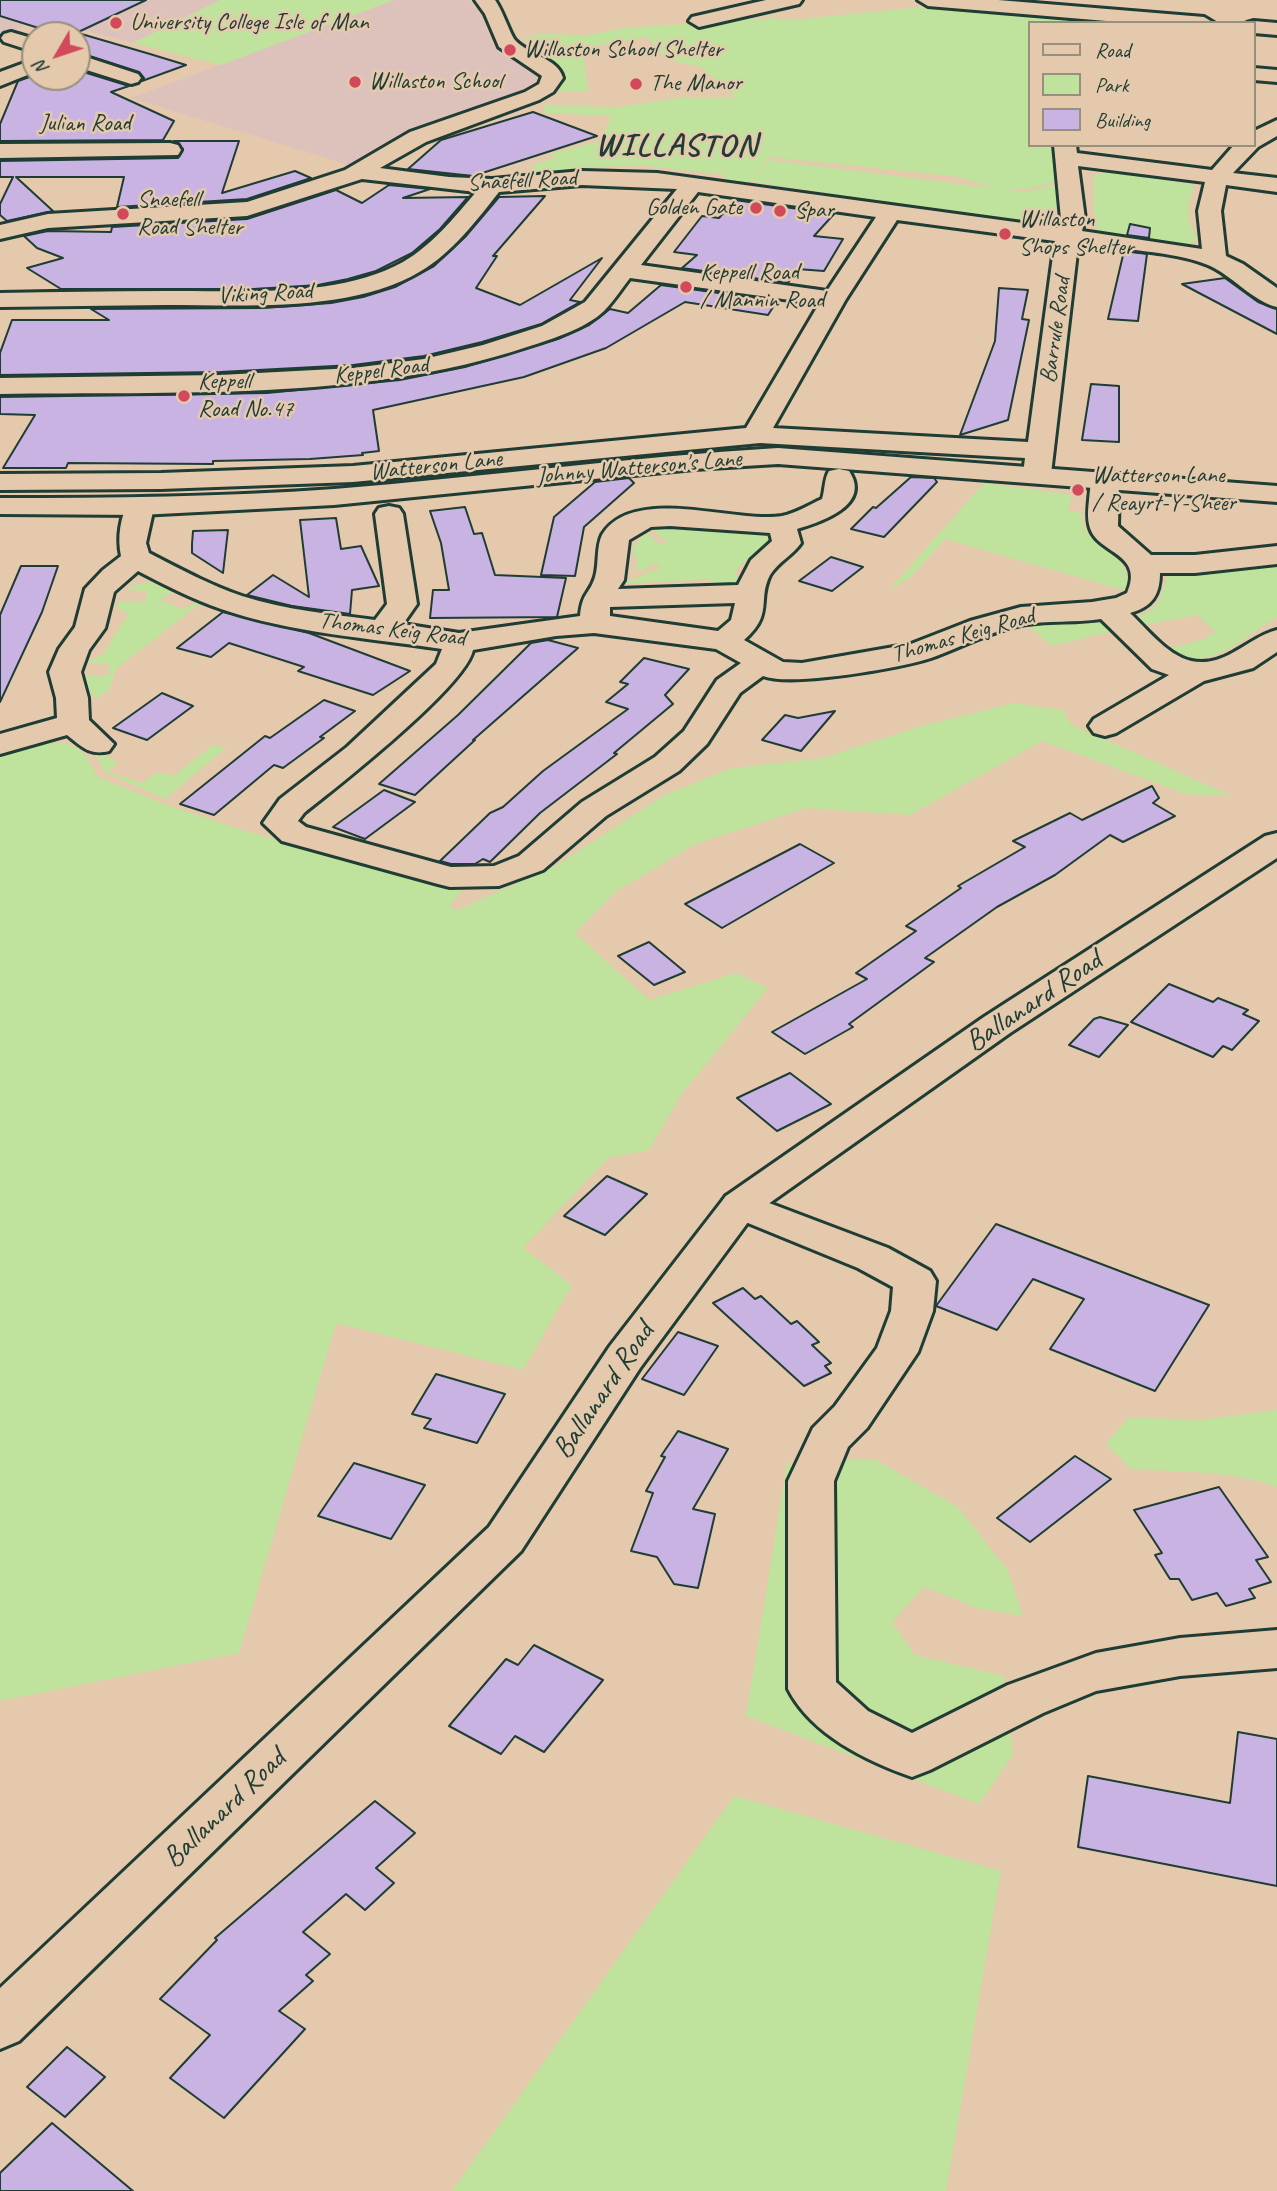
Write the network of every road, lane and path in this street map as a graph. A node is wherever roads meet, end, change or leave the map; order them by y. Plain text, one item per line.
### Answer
1 (792, 0) edge
2 (928, 0) edge
3 (492, 1) edge
4 (1043, 4) edge
5 (699, 21) dead end
6 (1187, 21) edge
7 (1256, 27) edge
8 (1277, 29) edge
9 (11, 38) dead end
10 (21, 41) edge
11 (91, 65) edge
12 (21, 71) edge
13 (1256, 74) edge
14 (1277, 76) edge
15 (131, 78) dead end
16 (0, 80) edge
17 (1277, 125) edge
18 (1256, 140) edge
19 (1246, 147) edge
20 (170, 150) dead end
21 (0, 151) edge
22 (1066, 152) edge
23 (358, 172) junction
24 (1218, 177) junction
25 (693, 184) junction
26 (1277, 185) edge
27 (492, 186) junction
28 (891, 211) junction
29 (0, 232) edge
30 (1069, 236) junction
31 (1214, 259) junction
32 (627, 270) junction
33 (834, 299) junction
34 (0, 300) edge
35 (1277, 300) edge
36 (0, 386) edge
37 (760, 435) junction
38 (1038, 463) junction
39 (1105, 480) junction
40 (0, 482) edge
41 (832, 483) dead end
42 (1277, 494) edge
43 (0, 506) edge
44 (139, 507) junction
45 (782, 525) junction
46 (385, 526) dead end
47 (1277, 555) edge
48 (136, 558) junction
49 (1143, 564) junction
50 (753, 594) junction
51 (1108, 609) junction
52 (595, 611) junction
53 (384, 629) junction
54 (1277, 639) edge
55 (724, 641) junction
56 (459, 642) junction
57 (761, 664) junction
58 (1193, 674) junction
59 (73, 723) junction
60 (1105, 726) dead end
61 (0, 744) edge
62 (98, 744) dead end
63 (1277, 843) edge
64 (740, 1205) junction
65 (1277, 1649) edge
66 (0, 2024) edge

1 - 5 main road
2 - 4 main road
3 - 23 main road
4 - 6 main road
7 - 8 main road
9 - 10 main road
11 - 15 main road
12 - 16 main road
13 - 14 main road
17 - 18 main road
19 - 24 main road
20 - 21 main road, Julian Road
22 - 24 main road
22 - 30 main road, Barrule Road
23 - 27 main road, Snaefell Road
23 - 29 main road
24 - 26 main road
24 - 31 main road
25 - 27 main road, Snaefell Road
25 - 28 main road, Snaefell Road
25 - 32 main road, Keppel Road
27 - 34 main road, Viking Road
28 - 30 main road, Snaefell Road
28 - 33 main road
30 - 31 main road, Snaefell Road
30 - 38 main road, Barrule Road
31 - 35 main road, Snaefell Road
32 - 33 main road
32 - 36 main road, Keppel Road
33 - 37 main road
37 - 38 main road, Watterson Lane
37 - 40 main road, Watterson Lane
38 - 39 main road, Johnny Watterson's Lane
38 - 44 main road, Johnny Watterson's Lane
39 - 42 main road, Johnny Watterson's Lane
39 - 49 main road
41 - 45 main road
43 - 44 main road, Johnny Watterson's Lane
44 - 48 main road
45 - 50 main road
45 - 52 main road
46 - 53 main road
47 - 49 main road
48 - 53 main road, Thomas Keig Road
48 - 59 main road
49 - 51 main road, Thomas Keig Road
50 - 52 main road
50 - 55 main road
51 - 57 main road, Thomas Keig Road
51 - 58 main road
52 - 55 main road, Thomas Keig Road
52 - 56 main road, Thomas Keig Road
53 - 56 main road, Thomas Keig Road
54 - 58 main road
55 - 57 main road, Thomas Keig Road
56 - 57 main road
58 - 60 main road
59 - 61 main road
59 - 62 main road
63 - 64 main road, Ballanard Road
64 - 65 main road
64 - 66 main road, Ballanard Road

